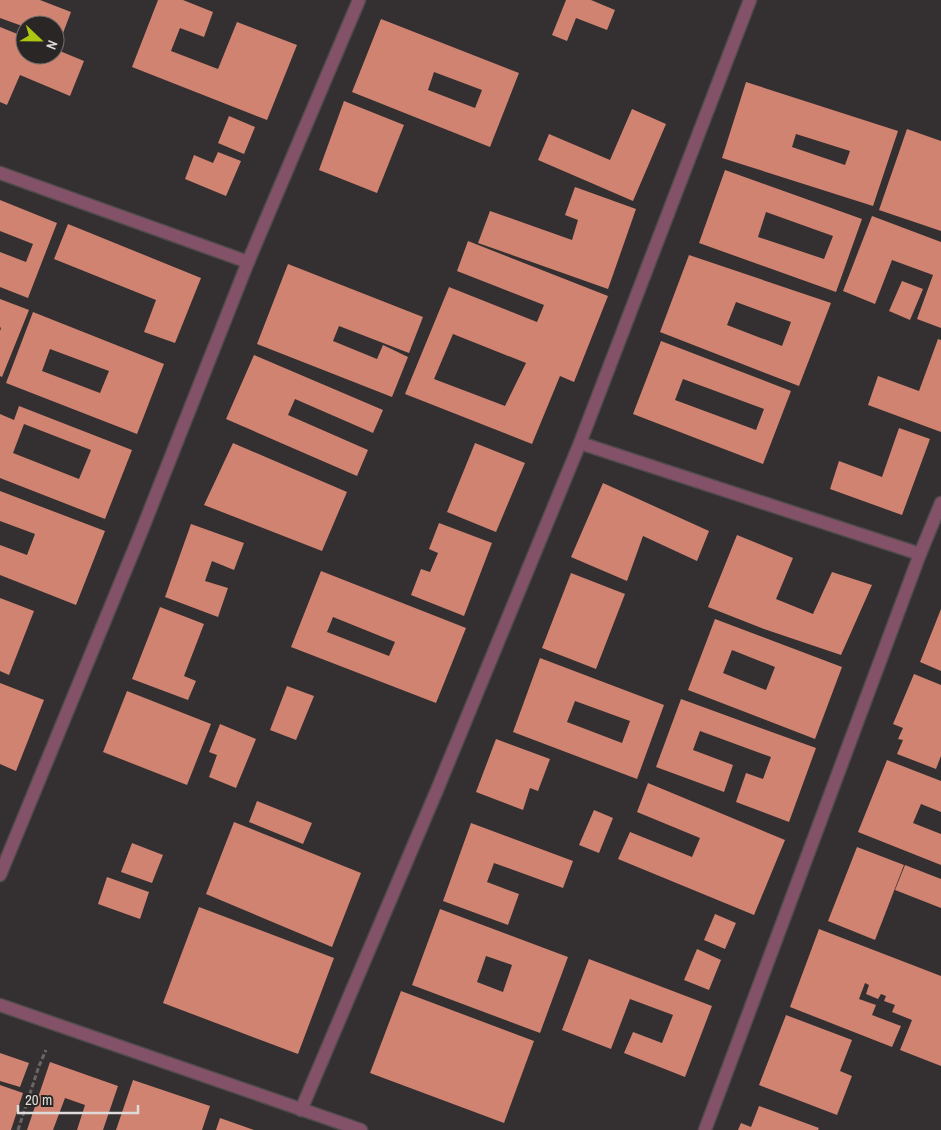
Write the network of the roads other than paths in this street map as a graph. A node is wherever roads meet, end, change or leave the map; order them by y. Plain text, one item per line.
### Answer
1 (359, 0) edge
2 (750, 0) edge
3 (0, 173) edge
4 (248, 262) junction
5 (580, 442) junction
6 (941, 503) edge
7 (920, 554) junction
8 (0, 874) edge
9 (0, 1006) edge
10 (301, 1110) junction
11 (361, 1130) edge
12 (705, 1130) edge

1 - 4 street
2 - 5 street
3 - 4 street
4 - 8 street
5 - 7 street
5 - 10 street
6 - 7 street
7 - 12 street
9 - 10 street
10 - 11 street

